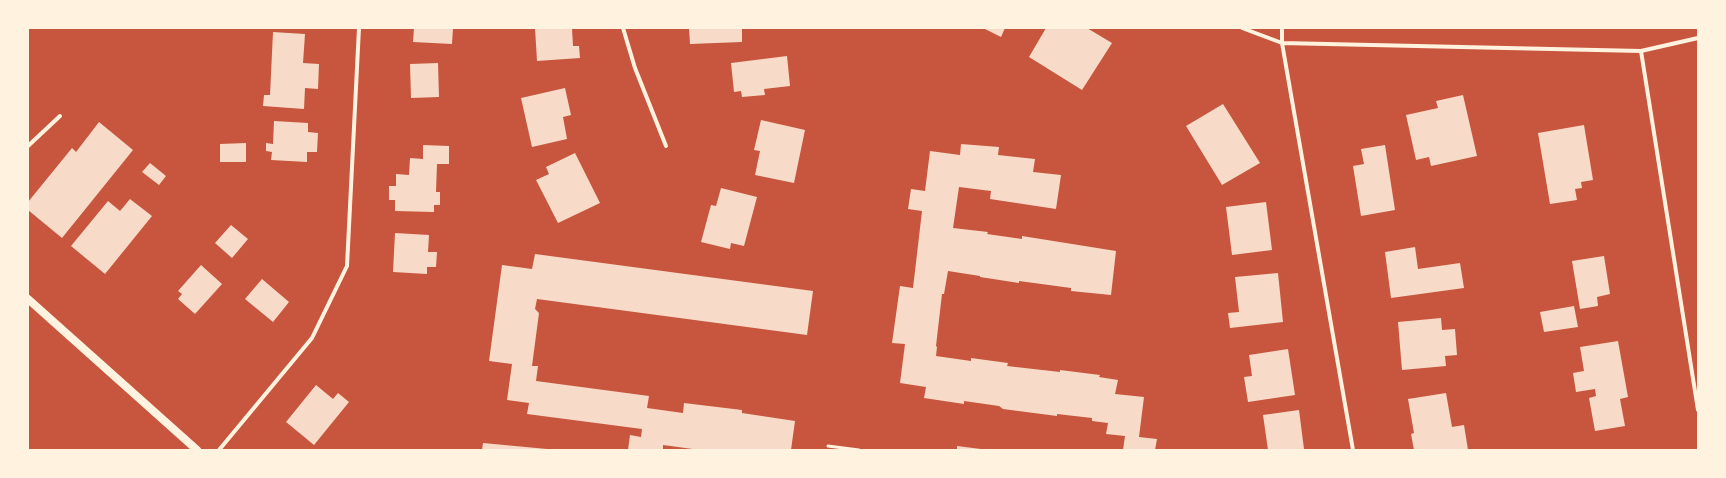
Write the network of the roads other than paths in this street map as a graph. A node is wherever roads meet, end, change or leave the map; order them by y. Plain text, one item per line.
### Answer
1 (359, 28) edge
2 (623, 28) edge
3 (1242, 28) edge
4 (1282, 28) edge
5 (1698, 38) edge
6 (1282, 43) junction
7 (1641, 51) junction
8 (60, 116) dead end
9 (28, 146) edge
10 (666, 146) dead end
11 (28, 299) edge
12 (1698, 410) edge
13 (828, 446) dead end
14 (197, 450) edge
15 (219, 450) edge
16 (859, 450) edge
17 (1353, 450) edge

1 - 15 street
2 - 10 street
3 - 6 street
4 - 6 street
5 - 7 street
6 - 7 street
6 - 17 street
7 - 12 street
8 - 9 street
11 - 14 main road
13 - 16 lane

